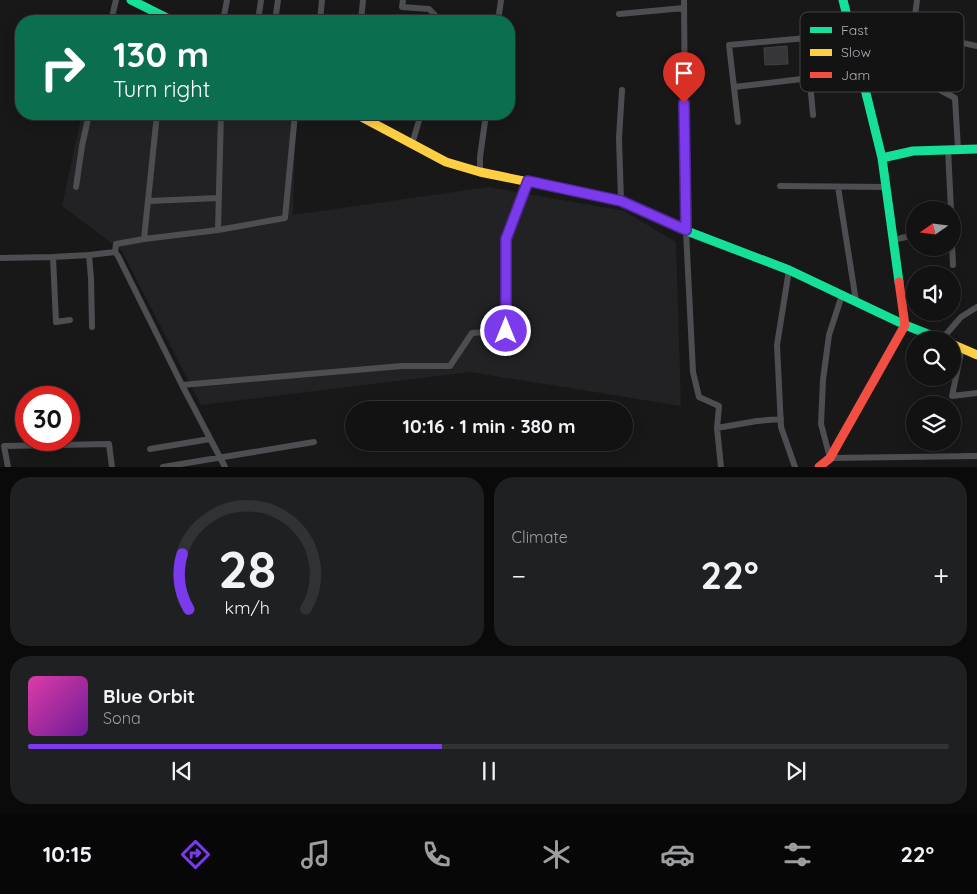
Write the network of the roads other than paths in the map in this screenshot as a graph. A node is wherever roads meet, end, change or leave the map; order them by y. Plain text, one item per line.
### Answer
1 (116, 0) edge
2 (131, 0) edge
3 (227, 0) edge
4 (261, 0) edge
5 (278, 0) edge
6 (322, 0) edge
7 (363, 0) edge
8 (403, 0) edge
9 (500, 0) edge
10 (684, 0) edge
11 (684, 8) junction
12 (619, 14) dead end
13 (112, 15) edge
14 (160, 15) edge
15 (224, 15) edge
16 (259, 15) edge
17 (276, 15) edge
18 (321, 15) edge
19 (362, 15) edge
20 (434, 15) edge
21 (499, 15) edge
22 (800, 39) edge
23 (964, 43) edge
24 (977, 46) edge
25 (800, 79) edge
26 (734, 87) junction
27 (622, 90) dead end
28 (811, 92) edge
29 (866, 92) edge
30 (944, 92) edge
31 (813, 115) dead end
32 (88, 120) edge
33 (156, 120) edge
34 (221, 120) edge
35 (294, 120) edge
36 (367, 120) edge
37 (419, 120) edge
38 (485, 120) edge
39 (738, 122) dead end
40 (412, 144) junction
41 (977, 148) edge
42 (948, 149) junction
43 (958, 149) junction
44 (882, 158) junction
45 (480, 172) junction
46 (528, 181) junction
47 (780, 186) dead end
48 (838, 186) junction
49 (76, 187) dead end
50 (886, 187) junction
51 (219, 198) junction
52 (149, 201) junction
53 (621, 201) junction
54 (951, 201) edge
55 (218, 230) junction
56 (686, 230) junction
57 (906, 237) edge
58 (144, 239) junction
59 (893, 240) junction
60 (115, 252) junction
61 (89, 254) junction
62 (953, 256) edge
63 (53, 257) junction
64 (0, 258) edge
65 (953, 265) dead end
66 (789, 270) junction
67 (842, 295) junction
68 (856, 302) junction
69 (977, 307) edge
70 (70, 320) dead end
71 (905, 324) junction
72 (92, 327) dead end
73 (921, 331) edge
74 (949, 331) edge
75 (962, 348) joint
76 (977, 355) edge
77 (182, 385) junction
78 (977, 393) edge
79 (781, 419) junction
80 (717, 428) junction
81 (210, 439) junction
82 (314, 442) dead end
83 (150, 449) dead end
84 (977, 456) edge
85 (220, 458) junction
86 (830, 458) junction
87 (5, 464) edge
88 (112, 466) edge
89 (163, 466) edge
90 (225, 466) edge
91 (721, 466) edge
92 (794, 466) edge
93 (819, 466) edge

1 - 13 street
2 - 14 main road
3 - 15 street
4 - 16 street
5 - 17 street
6 - 18 street
7 - 19 street
8 - 20 street
9 - 21 street
10 - 11 street
11 - 12 street
11 - 56 street
22 - 26 street
23 - 24 street
25 - 26 street
26 - 39 street
27 - 53 street
28 - 31 street
29 - 44 main road
30 - 43 street
32 - 49 street
33 - 52 street
34 - 51 street
35 - 55 street
36 - 40 main road
37 - 40 street
38 - 45 street
40 - 45 main road
41 - 43 main road
42 - 43 main road
42 - 44 main road
42 - 54 street
44 - 50 main road
45 - 46 main road
46 - 53 main road
46 - 77 street
47 - 48 street
48 - 50 street
48 - 68 street
50 - 59 main road
51 - 52 street
51 - 55 street
52 - 58 street
53 - 56 main road
55 - 58 street
56 - 66 main road
56 - 80 street
57 - 59 street
58 - 60 street
59 - 71 main road
60 - 61 street
60 - 77 street
61 - 63 street
61 - 72 street
62 - 65 street
63 - 64 street
63 - 70 street
66 - 67 main road
66 - 79 street
67 - 68 main road
67 - 86 street
68 - 71 main road
69 - 74 street
71 - 73 main road
71 - 86 main road
75 - 76 main road
75 - 78 street
77 - 81 street
79 - 80 street
79 - 92 street
80 - 91 street
81 - 83 street
81 - 85 street
82 - 85 street
84 - 86 street
85 - 89 street
85 - 90 street
86 - 93 main road
87 - 88 street

